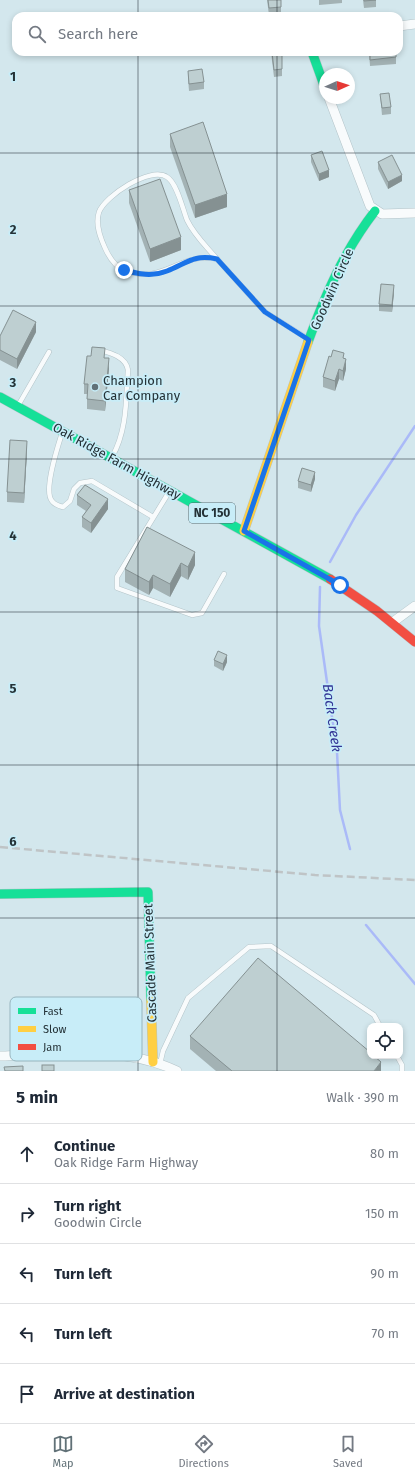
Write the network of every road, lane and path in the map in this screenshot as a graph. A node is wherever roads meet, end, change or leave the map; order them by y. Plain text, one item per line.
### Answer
1 (415, 24) edge
2 (403, 26) edge
3 (313, 56) edge
4 (319, 71) edge
5 (331, 104) edge
6 (375, 211) junction
7 (415, 213) edge
8 (217, 259) junction
9 (309, 340) junction
10 (98, 350) edge
11 (48, 352) dead end
12 (1, 400) edge
13 (18, 407) junction
14 (62, 432) junction
15 (111, 458) junction
16 (170, 490) junction
17 (153, 517) junction
18 (244, 531) junction
19 (224, 574) dead end
20 (415, 606) edge
21 (393, 622) junction
22 (415, 642) edge
23 (0, 894) edge
24 (378, 1023) edge
25 (0, 1056) edge
26 (10, 1056) edge
27 (399, 1059) edge
28 (142, 1060) edge
29 (156, 1063) junction
30 (177, 1071) edge
31 (402, 1071) edge

1 - 2 street
3 - 4 street
5 - 6 street
6 - 7 street
6 - 9 street, Goodwin Circle
8 - 8 lane
8 - 9 lane
9 - 18 street, Goodwin Circle
10 - 15 lane
11 - 13 lane
12 - 13 street, Oak Ridge Farm Highway / NC 150
13 - 14 street, Oak Ridge Farm Highway / NC 150
14 - 15 street, Oak Ridge Farm Highway / NC 150
14 - 17 lane
15 - 16 street, Oak Ridge Farm Highway / NC 150
16 - 17 lane
16 - 18 street, Oak Ridge Farm Highway / NC 150
17 - 19 lane
18 - 21 street, Oak Ridge Farm Highway / NC 150
20 - 21 street
21 - 22 street, Oak Ridge Farm Highway / NC 150
23 - 29 street, Cascade Main Street
24 - 29 lane
25 - 26 street
27 - 31 lane
28 - 29 street
29 - 30 street

